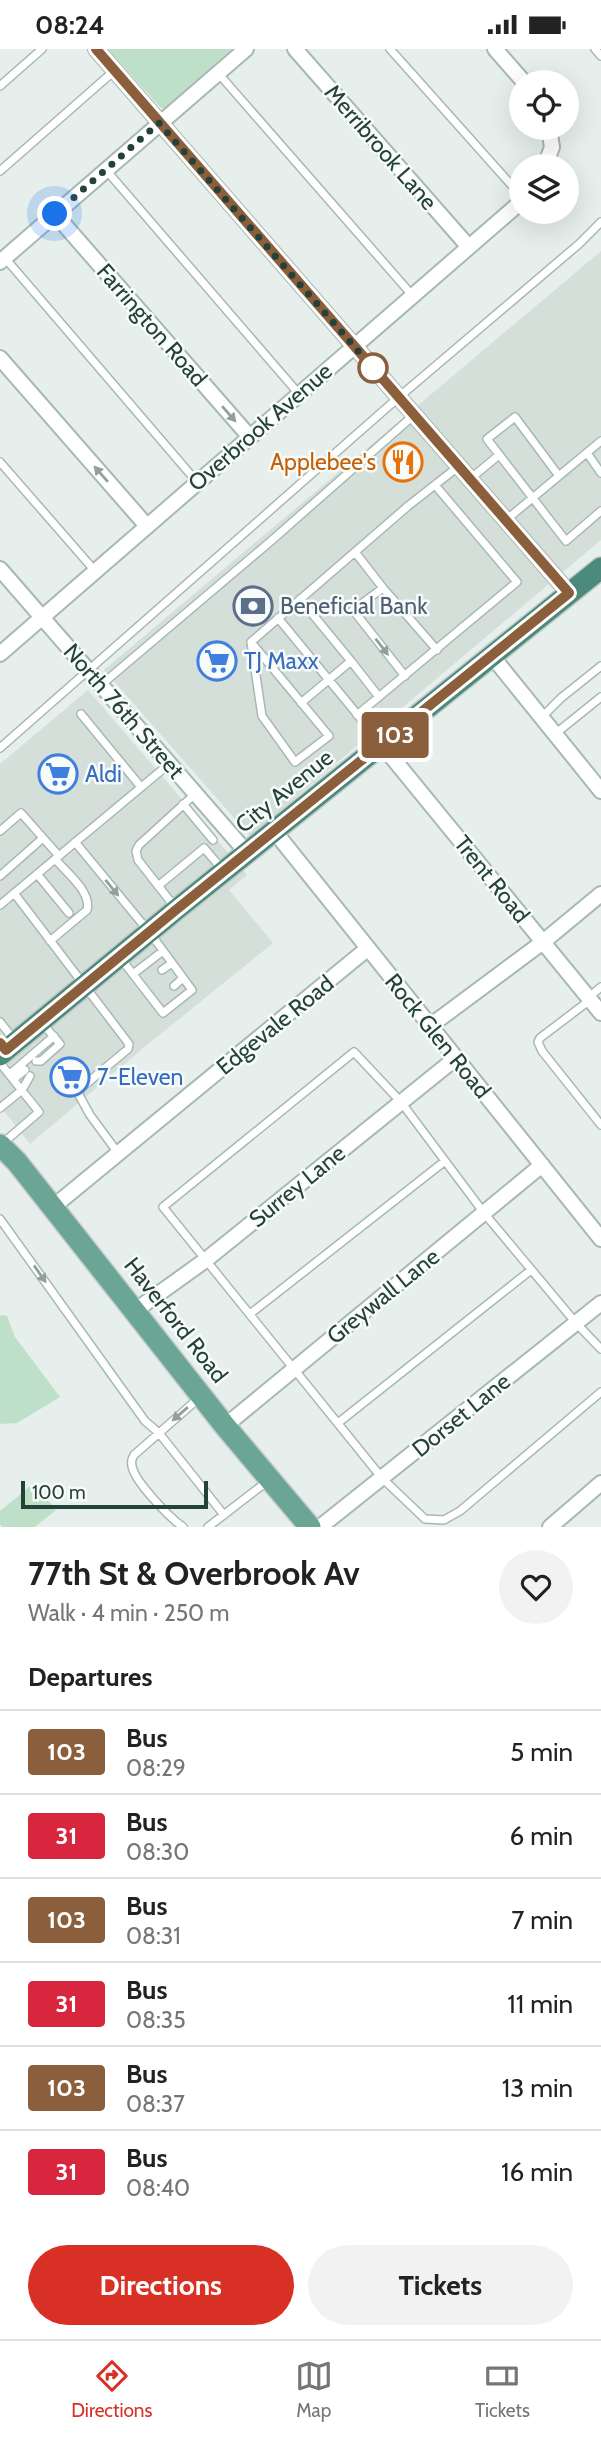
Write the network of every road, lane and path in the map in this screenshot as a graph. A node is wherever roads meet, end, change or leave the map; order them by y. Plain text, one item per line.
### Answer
1 (43, 49) edge
2 (96, 49) edge
3 (246, 49) edge
4 (295, 49) edge
5 (390, 49) edge
6 (495, 49) edge
7 (595, 49) edge
8 (601, 56) edge
9 (115, 70) junction
10 (513, 70) edge
11 (218, 73) junction
12 (0, 86) edge
13 (159, 123) junction
14 (106, 170) junction
15 (0, 171) edge
16 (509, 184) edge
17 (509, 210) edge
18 (55, 214) junction
19 (601, 222) edge
20 (468, 246) junction
21 (3, 260) edge
22 (412, 295) junction
23 (354, 345) junction
24 (0, 358) edge
25 (299, 394) junction
26 (399, 397) junction
27 (414, 415) junction
28 (249, 436) junction
29 (601, 441) edge
30 (587, 453) junction
31 (499, 455) junction
32 (0, 462) edge
33 (460, 465) junction
34 (601, 473) edge
35 (559, 476) junction
36 (470, 479) junction
37 (197, 482) junction
38 (435, 485) junction
39 (532, 499) junction
40 (601, 511) edge
41 (506, 520) junction
42 (146, 525) junction
43 (355, 552) junction
44 (601, 568) edge
45 (0, 569) edge
46 (95, 571) junction
47 (383, 588) junction
48 (569, 593) junction
49 (300, 599) junction
50 (42, 617) junction
51 (278, 618) junction
52 (251, 642) junction
53 (437, 650) junction
54 (0, 654) edge
55 (492, 656) junction
56 (351, 661) junction
57 (601, 666) edge
58 (88, 670) junction
59 (405, 676) junction
60 (330, 680) junction
61 (101, 685) junction
62 (379, 697) junction
63 (601, 697) edge
64 (301, 703) junction
65 (81, 714) dead end
66 (358, 715) junction
67 (542, 718) junction
68 (555, 734) junction
69 (382, 745) junction
70 (0, 748) edge
71 (169, 764) junction
72 (141, 787) junction
73 (601, 791) edge
74 (195, 793) junction
75 (183, 804) junction
76 (226, 829) junction
77 (0, 831) edge
78 (275, 832) junction
79 (43, 838) junction
80 (213, 840) junction
81 (75, 842) junction
82 (204, 848) junction
83 (248, 854) junction
84 (57, 857) junction
85 (225, 872) junction
86 (37, 874) junction
87 (0, 876) edge
88 (158, 886) junction
89 (14, 893) junction
90 (601, 894) edge
91 (0, 905) edge
92 (177, 909) junction
93 (69, 913) dead end
94 (150, 933) junction
95 (50, 941) junction
96 (542, 941) junction
97 (367, 949) junction
98 (163, 951) junction
99 (172, 963) junction
100 (127, 966) junction
101 (162, 970) dead end
102 (183, 978) junction
103 (150, 980) dead end
104 (85, 986) junction
105 (142, 986) junction
106 (174, 986) dead end
107 (601, 987) edge
108 (162, 995) dead end
109 (589, 999) junction
110 (154, 1001) junction
111 (601, 1013) edge
112 (0, 1022) edge
113 (430, 1026) junction
114 (48, 1029) junction
115 (7, 1058) edge
116 (456, 1058) junction
117 (39, 1063) dead end
118 (22, 1090) junction
119 (401, 1102) junction
120 (0, 1108) edge
121 (601, 1125) edge
122 (0, 1145) edge
123 (118, 1153) junction
124 (445, 1161) junction
125 (542, 1165) junction
126 (53, 1207) junction
127 (484, 1213) junction
128 (0, 1219) edge
129 (601, 1239) edge
130 (207, 1259) junction
131 (531, 1270) junction
132 (601, 1303) edge
133 (136, 1310) junction
134 (250, 1314) junction
135 (576, 1323) junction
136 (601, 1349) edge
137 (295, 1368) junction
138 (601, 1392) edge
139 (202, 1395) junction
140 (338, 1423) junction
141 (225, 1426) junction
142 (159, 1433) junction
143 (382, 1478) junction
144 (270, 1479) junction
145 (601, 1483) edge
146 (224, 1515) junction
147 (434, 1521) junction
148 (183, 1527) edge
149 (208, 1527) edge
150 (310, 1527) edge
151 (320, 1527) edge
152 (442, 1527) edge
153 (550, 1527) edge

1 - 12 lane
2 - 9 street
3 - 11 street
4 - 20 street, Merribrook Lane
5 - 16 lane
6 - 10 street
7 - 8 lane
9 - 13 street
9 - 15 lane
11 - 13 street
11 - 22 lane
13 - 14 street
13 - 23 street
14 - 18 street
14 - 25 lane
17 - 20 street, Overbrook Avenue
18 - 21 street
18 -> 28 street, Farrington Road
19 - 26 lane
20 - 22 street, Overbrook Avenue
21 - 37 lane
22 - 23 street, Overbrook Avenue
23 - 25 street, Overbrook Avenue
23 - 26 street
42 -> 24 street
25 - 28 street, Overbrook Avenue
26 - 27 street
26 - 58 lane
27 - 33 street
27 - 61 lane
28 - 37 street, Overbrook Avenue
29 - 30 lane
30 - 34 lane
30 - 35 lane
31 - 35 lane
31 - 36 lane
31 - 39 lane
32 - 46 lane
33 - 36 street
33 - 38 lane
35 - 39 lane
36 - 41 street
37 - 42 street, Overbrook Avenue
38 - 43 lane
38 - 53 lane
39 - 40 lane
39 - 41 lane
41 - 48 street
42 - 46 street, Overbrook Avenue
43 - 47 lane
43 - 49 lane
44 - 48 highway, City Avenue
45 - 50 street, North 76th Street
46 - 50 street, Overbrook Avenue
47 - 53 lane
47 -> 59 lane
48 - 55 highway, City Avenue
49 - 51 lane
49 - 56 lane
50 - 54 street, Overbrook Avenue
50 - 58 street, North 76th Street
51 - 52 lane
51 - 60 lane
52 - 64 lane
52 - 64 lane
53 - 59 lane
55 - 67 street
55 - 69 highway, City Avenue
56 - 60 lane
56 - 62 lane
57 - 67 lane
58 - 61 street, North 76th Street
58 - 70 lane
59 - 62 lane
60 - 64 lane
60 - 66 lane
61 - 71 street, North 76th Street
62 - 66 lane
63 - 68 lane
65 - 72 lane
66 - 69 lane
67 - 68 street
68 - 73 street
69 - 78 highway, City Avenue
69 - 96 street, Trent Road
71 - 72 lane
71 - 74 street, North 76th Street
72 - 81 lane
74 - 75 lane
74 - 76 street, North 76th Street
75 - 80 lane
75 - 88 lane
76 - 80 lane
76 - 83 street, North 76th Street
77 - 79 lane
78 - 83 highway, City Avenue
78 - 97 street, Rock Glen Road
79 - 84 lane
79 - 87 lane
80 - 82 lane
81 - 84 lane
81 -> 94 lane
82 - 85 lane
82 - 88 lane
83 - 85 highway, City Avenue
84 - 86 lane
84 - 95 lane
85 - 92 highway, City Avenue
86 - 89 lane
86 - 93 lane
88 - 92 lane
89 - 91 lane
89 - 95 lane
90 - 96 street
92 - 94 highway, City Avenue
94 - 98 lane
94 - 100 highway, City Avenue
95 - 104 lane
96 - 109 street, Trent Road
96 - 113 street
97 - 113 street, Rock Glen Road
97 - 123 street, Edgevale Road
98 - 99 lane
98 - 100 lane
99 - 101 lane
99 - 102 lane
100 - 104 highway, City Avenue
100 - 105 lane
102 - 106 lane
102 - 110 lane
103 - 105 lane
104 - 114 highway, City Avenue
104 - 123 lane
105 - 110 lane
107 - 109 lane
108 - 110 lane
109 - 111 street, Trent Road
109 - 121 lane
112 - 115 lane
113 - 116 street, Rock Glen Road
114 - 115 highway, City Avenue
114 - 115 lane
114 - 117 lane
115 - 118 lane
115 - 118 lane
116 - 119 street, Surrey Lane
116 - 125 street, Rock Glen Road
118 - 120 lane
118 - 122 lane
119 - 124 lane
119 - 130 street, Surrey Lane
119 - 130 lane
122 - 126 main road, Haverford Road
123 - 126 street, Edgevale Road
124 - 127 lane
124 - 134 lane
125 - 127 street, Greywall Lane
125 - 129 street, Rock Glen Road
126 - 133 main road, Haverford Road
127 - 131 lane
127 - 137 street, Greywall Lane
128 -> 142 lane
130 - 133 street, Surrey Lane
130 - 134 lane
131 - 135 lane
131 - 140 lane
132 - 135 street, Dorset Lane
133 - 139 main road, Haverford Road
134 - 137 lane
135 - 136 lane
135 - 143 street, Dorset Lane
137 - 140 lane
137 - 141 street, Greywall Lane
138 - 147 lane
139 - 141 main road, Haverford Road
139 -> 142 lane
140 - 143 lane
141 - 144 main road, Haverford Road
142 - 146 lane
142 - 148 lane
143 - 147 lane
143 - 151 street, Dorset Lane
144 - 146 lane
144 - 150 main road, Haverford Road
145 - 153 street
146 - 149 lane
147 - 152 lane

